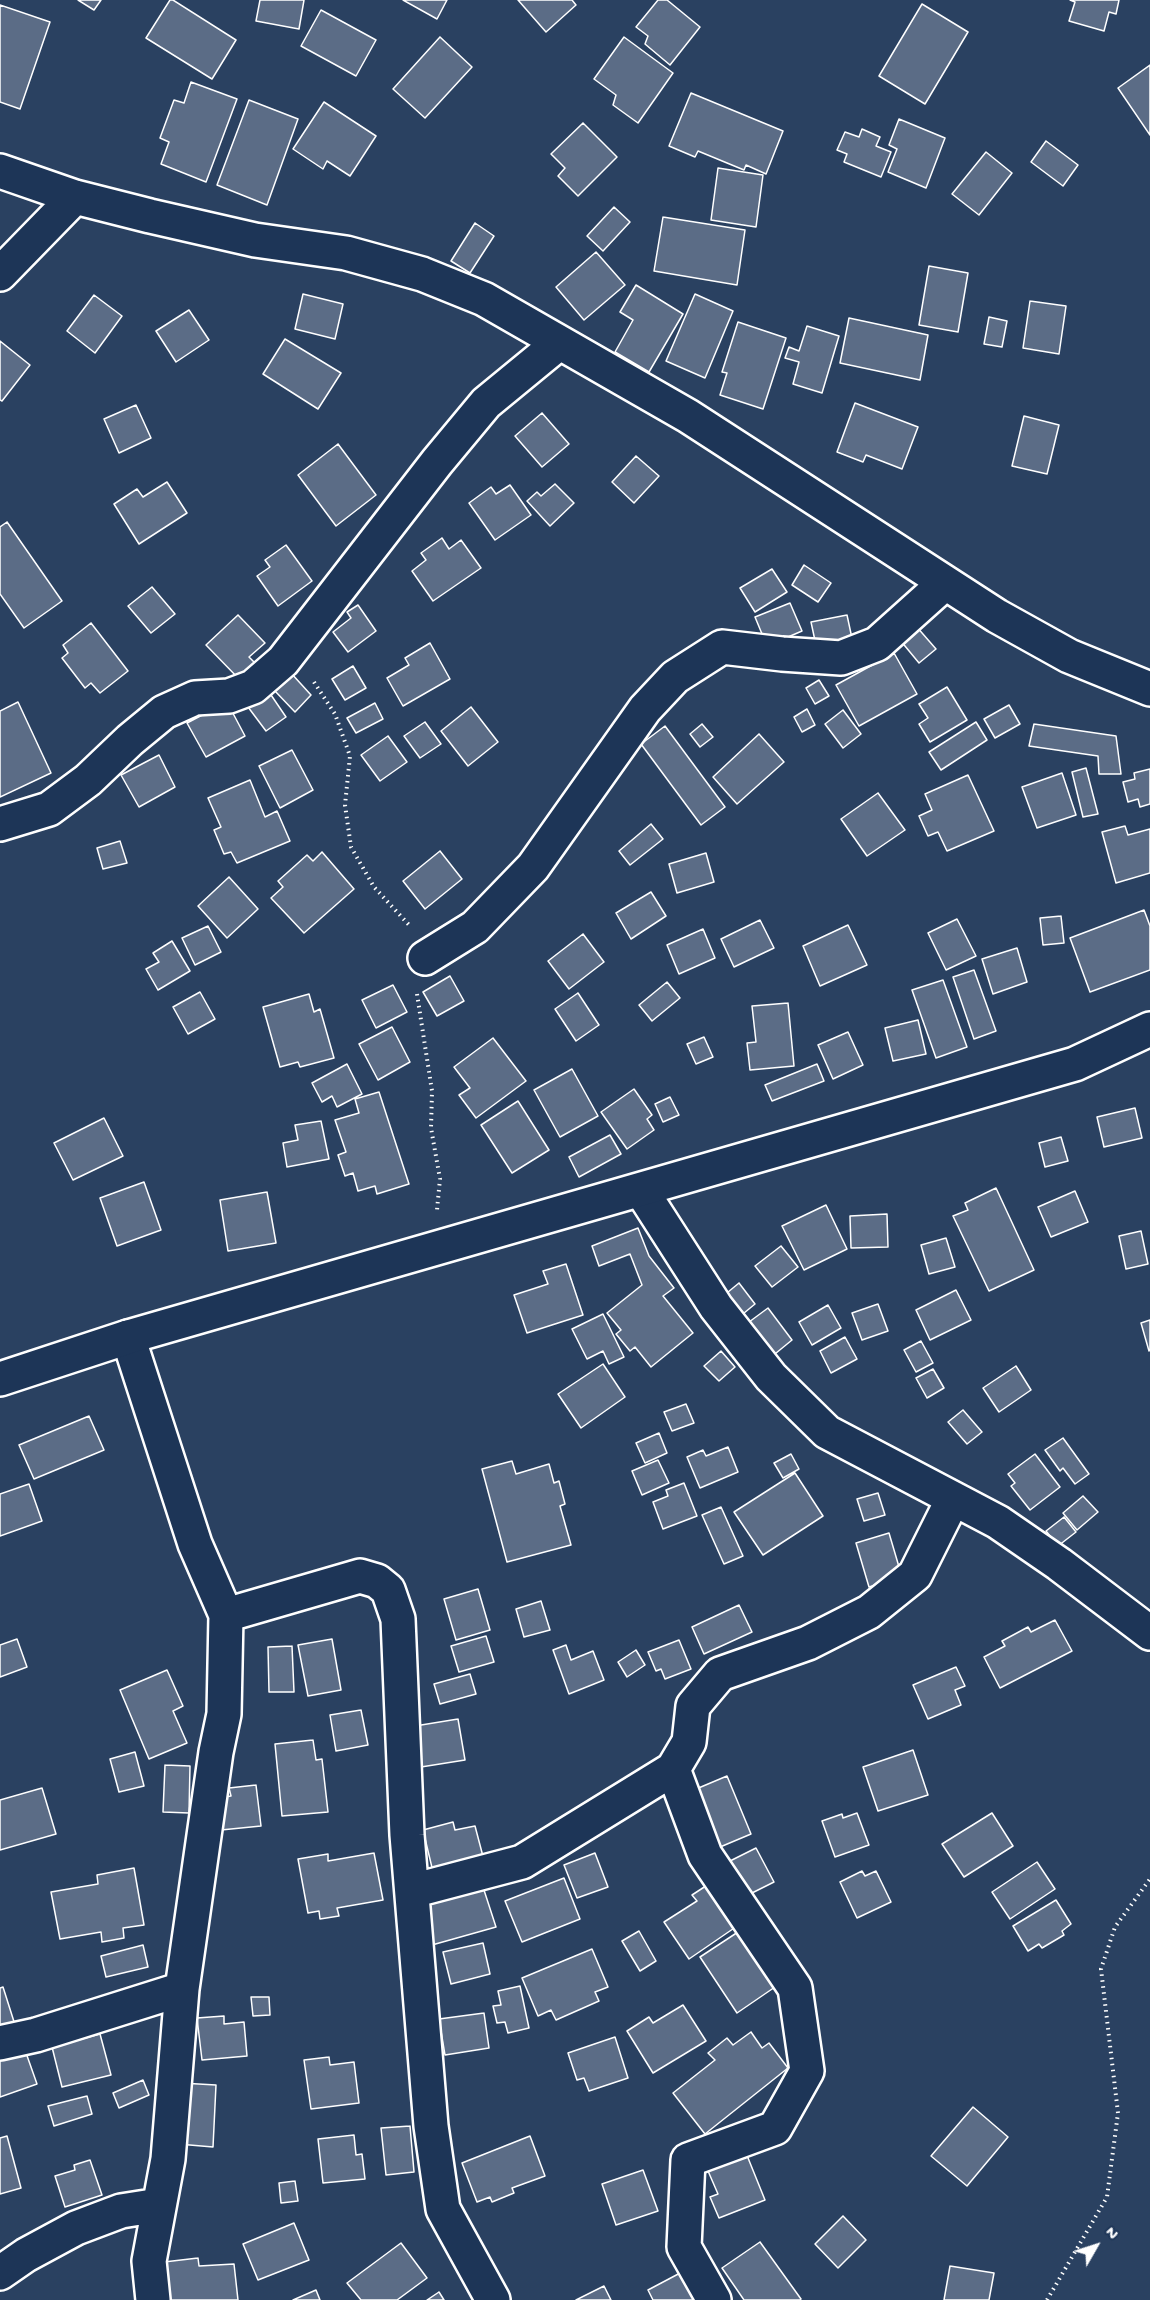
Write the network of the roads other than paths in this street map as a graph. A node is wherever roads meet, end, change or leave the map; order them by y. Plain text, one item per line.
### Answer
1 (0, 171) edge
2 (75, 197) junction
3 (0, 274) edge
4 (559, 343) junction
5 (945, 583) junction
6 (1150, 689) edge
7 (0, 824) edge
8 (426, 958) dead end
9 (1150, 1029) edge
10 (641, 1190) junction
11 (128, 1337) junction
12 (0, 1379) edge
13 (953, 1498) junction
14 (226, 1616) junction
15 (1150, 1633) edge
16 (673, 1769) junction
17 (412, 1892) junction
18 (182, 1989) junction
19 (0, 2043) edge
20 (159, 2205) junction
21 (0, 2273) edge
22 (153, 2300) edge
23 (493, 2300) edge
24 (714, 2300) edge

1 - 2 street
2 - 3 street
2 - 4 street
4 - 5 street
4 - 7 street
5 - 6 street
5 - 8 street
9 - 10 street
10 - 11 street
10 - 13 street
11 - 12 street
11 - 14 street
13 - 15 street
13 - 16 street
14 - 17 street
14 - 18 street
16 - 17 street
16 - 24 street
17 - 23 street
18 - 19 street
18 - 20 street
20 - 21 street
20 - 22 street

